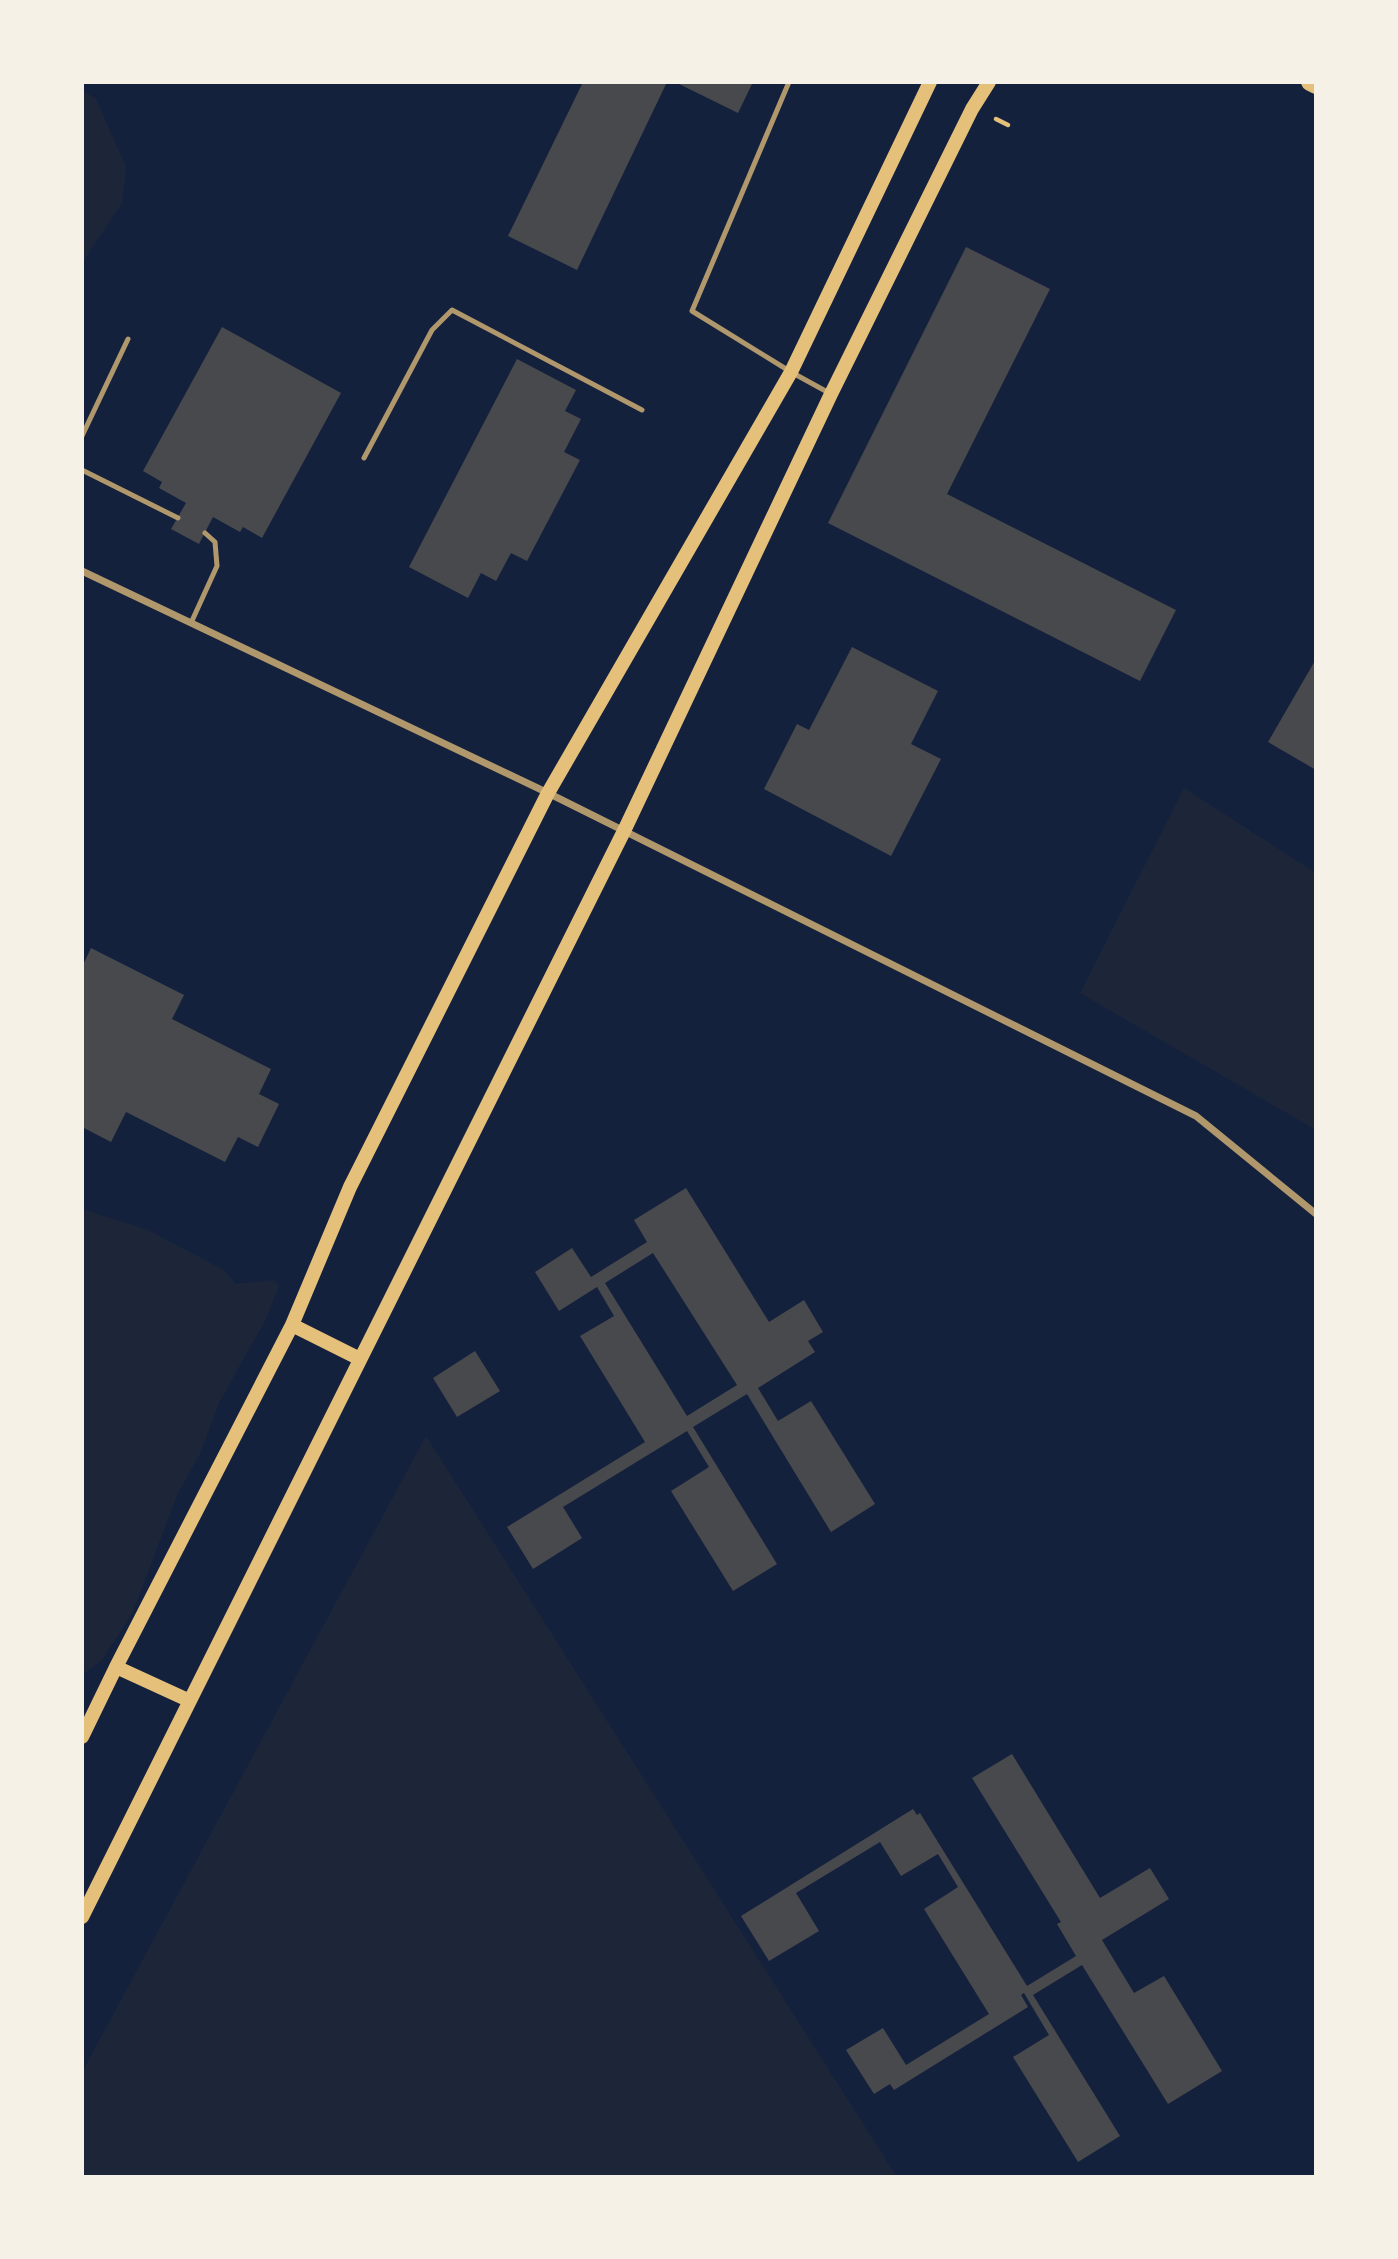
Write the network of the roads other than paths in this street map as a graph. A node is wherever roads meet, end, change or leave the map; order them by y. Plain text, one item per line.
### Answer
1 (789, 82) edge
2 (930, 82) edge
3 (989, 82) edge
4 (1310, 82) edge
5 (1316, 85) edge
6 (128, 339) dead end
7 (791, 372) junction
8 (831, 394) junction
9 (642, 410) dead end
10 (82, 436) edge
11 (364, 458) dead end
12 (82, 470) edge
13 (178, 518) dead end
14 (205, 533) dead end
15 (82, 571) edge
16 (191, 623) junction
17 (548, 793) junction
18 (624, 831) junction
19 (1316, 1214) edge
20 (292, 1325) junction
21 (360, 1359) junction
22 (116, 1667) junction
23 (188, 1700) junction
24 (82, 1737) edge
25 (82, 1917) edge

1 - 7 lane
2 - 7 main road
3 - 8 main road
4 - 5 main road
6 - 10 lane
7 - 8 lane
7 - 17 main road
8 - 18 main road
9 - 11 lane
12 - 13 lane
14 - 16 lane
15 - 16 street
16 - 17 street
17 - 18 street
17 - 20 main road
18 - 19 street
18 - 21 main road
20 - 21 main road
20 - 22 main road
21 - 23 main road
22 - 23 main road
22 - 24 main road
23 - 25 main road

